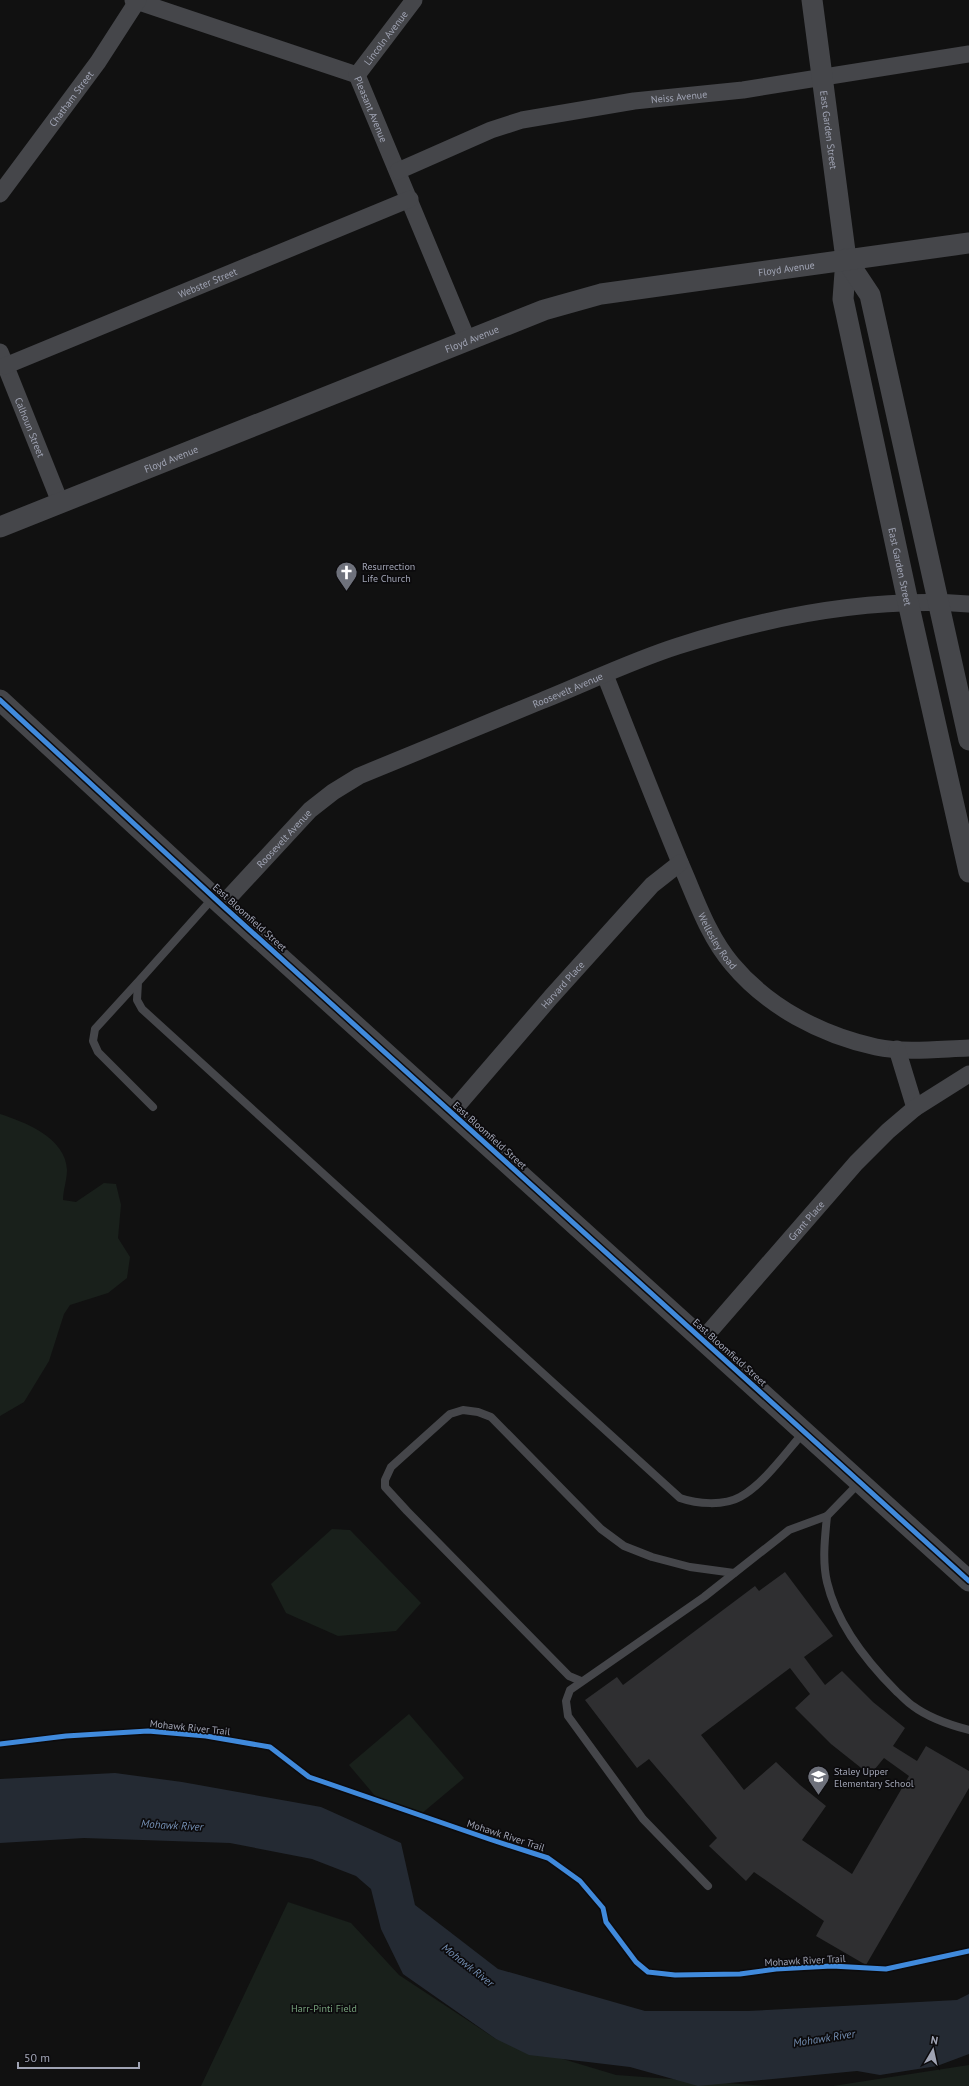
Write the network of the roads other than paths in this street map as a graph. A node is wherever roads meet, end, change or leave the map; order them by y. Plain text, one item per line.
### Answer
1 (136, 0) edge
2 (414, 0) edge
3 (812, 0) edge
4 (969, 54) edge
5 (357, 75) junction
6 (823, 77) junction
7 (398, 171) junction
8 (0, 194) edge
9 (410, 199) junction
10 (969, 242) edge
11 (846, 259) junction
12 (467, 339) junction
13 (3, 359) edge
14 (60, 502) junction
15 (0, 527) edge
16 (908, 602) junction
17 (938, 602) junction
18 (969, 604) edge
19 (605, 675) junction
20 (0, 700) edge
21 (969, 740) edge
22 (680, 863) junction
23 (969, 872) edge
24 (218, 901) junction
25 (138, 982) junction
26 (969, 1048) edge
27 (897, 1049) junction
28 (969, 1074) edge
29 (153, 1107) dead end
30 (915, 1108) junction
31 (451, 1113) junction
32 (703, 1339) junction
33 (805, 1431) junction
34 (860, 1481) junction
35 (827, 1516) junction
36 (734, 1573) junction
37 (969, 1581) edge
38 (581, 1682) junction
39 (969, 1730) edge
40 (708, 1886) dead end

1 - 5 street, Pleasant Avenue
1 - 8 street, Chatham Street
2 - 5 street, Lincoln Avenue
3 - 6 street, East Garden Street
4 - 6 street, Neiss Avenue
5 - 7 street, Pleasant Avenue
6 - 7 street, Neiss Avenue
6 - 11 street, East Garden Street
7 - 9 street, Pleasant Avenue
9 - 12 street, Pleasant Avenue
9 - 13 street, Webster Street
10 - 11 street, Floyd Avenue
11 - 12 street, Floyd Avenue
11 - 16 street, East Garden Street
11 - 17 street, East Garden Street
12 - 14 street, Floyd Avenue
13 - 14 street, Calhoun Street
14 - 15 street, Floyd Avenue
16 - 17 street, Roosevelt Avenue
16 - 19 street, Roosevelt Avenue
16 - 23 street, East Garden Street
17 - 18 street, Roosevelt Avenue
17 - 21 street, East Garden Street
19 - 22 street, Wellesley Road
19 - 24 street, Roosevelt Avenue
20 - 24 street, East Bloomfield Street
22 - 27 street, Wellesley Road
22 - 31 street, Harvard Place
24 - 25 lane
24 - 31 street, East Bloomfield Street
25 - 29 lane
25 - 33 lane
26 - 27 street, Wellesley Road
27 - 30 street
28 - 30 street, Grant Place
30 - 32 street, Grant Place
31 - 32 street, East Bloomfield Street
32 - 33 street, East Bloomfield Street
33 - 34 street, East Bloomfield Street
34 - 35 lane
34 - 37 street, East Bloomfield Street
35 - 36 lane
35 - 39 lane
36 - 38 lane
36 - 38 lane
38 - 40 lane

